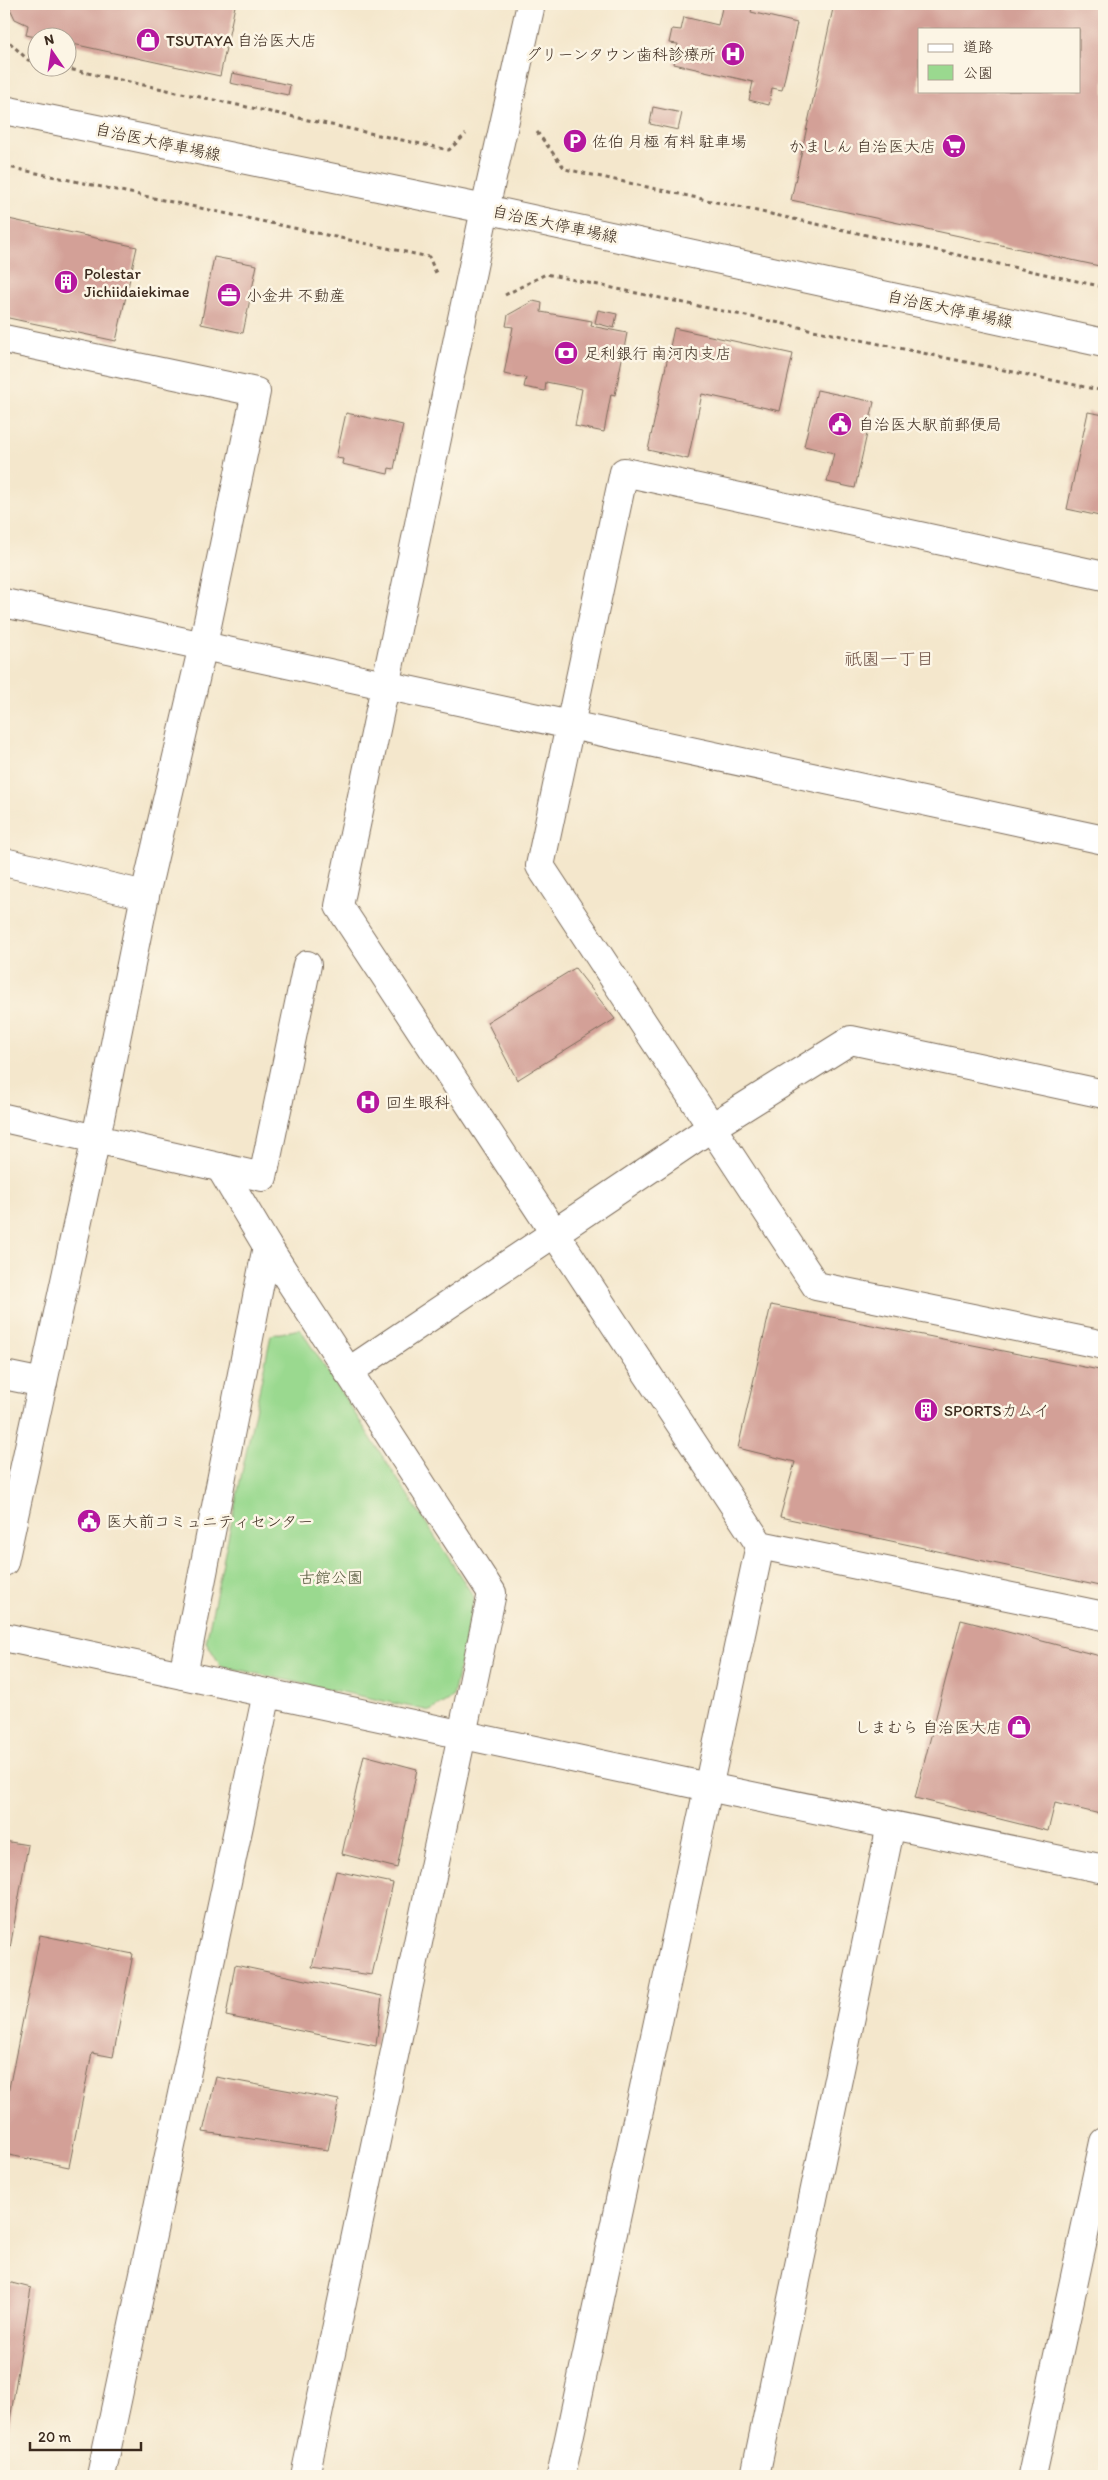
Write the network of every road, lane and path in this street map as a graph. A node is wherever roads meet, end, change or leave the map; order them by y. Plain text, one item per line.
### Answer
1 (531, 4) edge
2 (4, 37) edge
3 (28, 60) edge
4 (78, 71) edge
5 (4, 110) edge
6 (470, 130) dead end
7 (4, 166) edge
8 (565, 169) dead end
9 (485, 209) junction
10 (439, 279) dead end
11 (1104, 287) edge
12 (505, 294) dead end
13 (4, 339) edge
14 (1104, 343) edge
15 (1104, 391) edge
16 (1104, 576) edge
17 (4, 603) edge
18 (203, 645) junction
19 (385, 684) junction
20 (571, 725) junction
21 (1104, 840) edge
22 (4, 862) edge
23 (145, 895) junction
24 (307, 965) dead end
25 (1104, 1094) edge
26 (4, 1118) edge
27 (712, 1127) junction
28 (96, 1138) junction
29 (220, 1166) junction
30 (556, 1234) junction
31 (268, 1246) junction
32 (1104, 1345) edge
33 (348, 1372) junction
34 (4, 1375) edge
35 (43, 1383) junction
36 (760, 1545) junction
37 (4, 1562) edge
38 (1104, 1616) edge
39 (4, 1637) edge
40 (183, 1675) junction
41 (267, 1693) junction
42 (464, 1735) junction
43 (708, 1788) junction
44 (891, 1825) junction
45 (1104, 1869) edge
46 (1104, 2142) edge
47 (101, 2476) edge
48 (306, 2476) edge
49 (561, 2476) edge
50 (755, 2476) edge
51 (1032, 2476) edge

1 - 9 street
2 - 3 path
4 - 6 path
5 - 9 street, 自治医大停車場線
7 - 10 path
8 - 11 path
9 - 14 street, 自治医大停車場線
9 - 19 street
12 - 15 path
13 - 18 street
16 - 20 street
17 - 18 street
18 - 19 street
18 - 23 street
19 - 20 street
19 - 30 street
20 - 21 street
20 - 27 street
22 - 23 street
23 - 28 street
24 - 29 street
25 - 27 street
26 - 28 street
27 - 30 street
27 - 32 street
28 - 29 street
28 - 35 street
29 - 31 street
30 - 33 street
30 - 36 street
31 - 33 street
31 - 40 street
33 - 42 street
34 - 35 street
35 - 37 street
36 - 38 street
36 - 43 street
39 - 40 street
40 - 41 street
41 - 42 street
41 - 47 street
42 - 43 street
42 - 48 street
43 - 44 street
43 - 49 street
44 - 45 street
44 - 50 street
46 - 51 street

